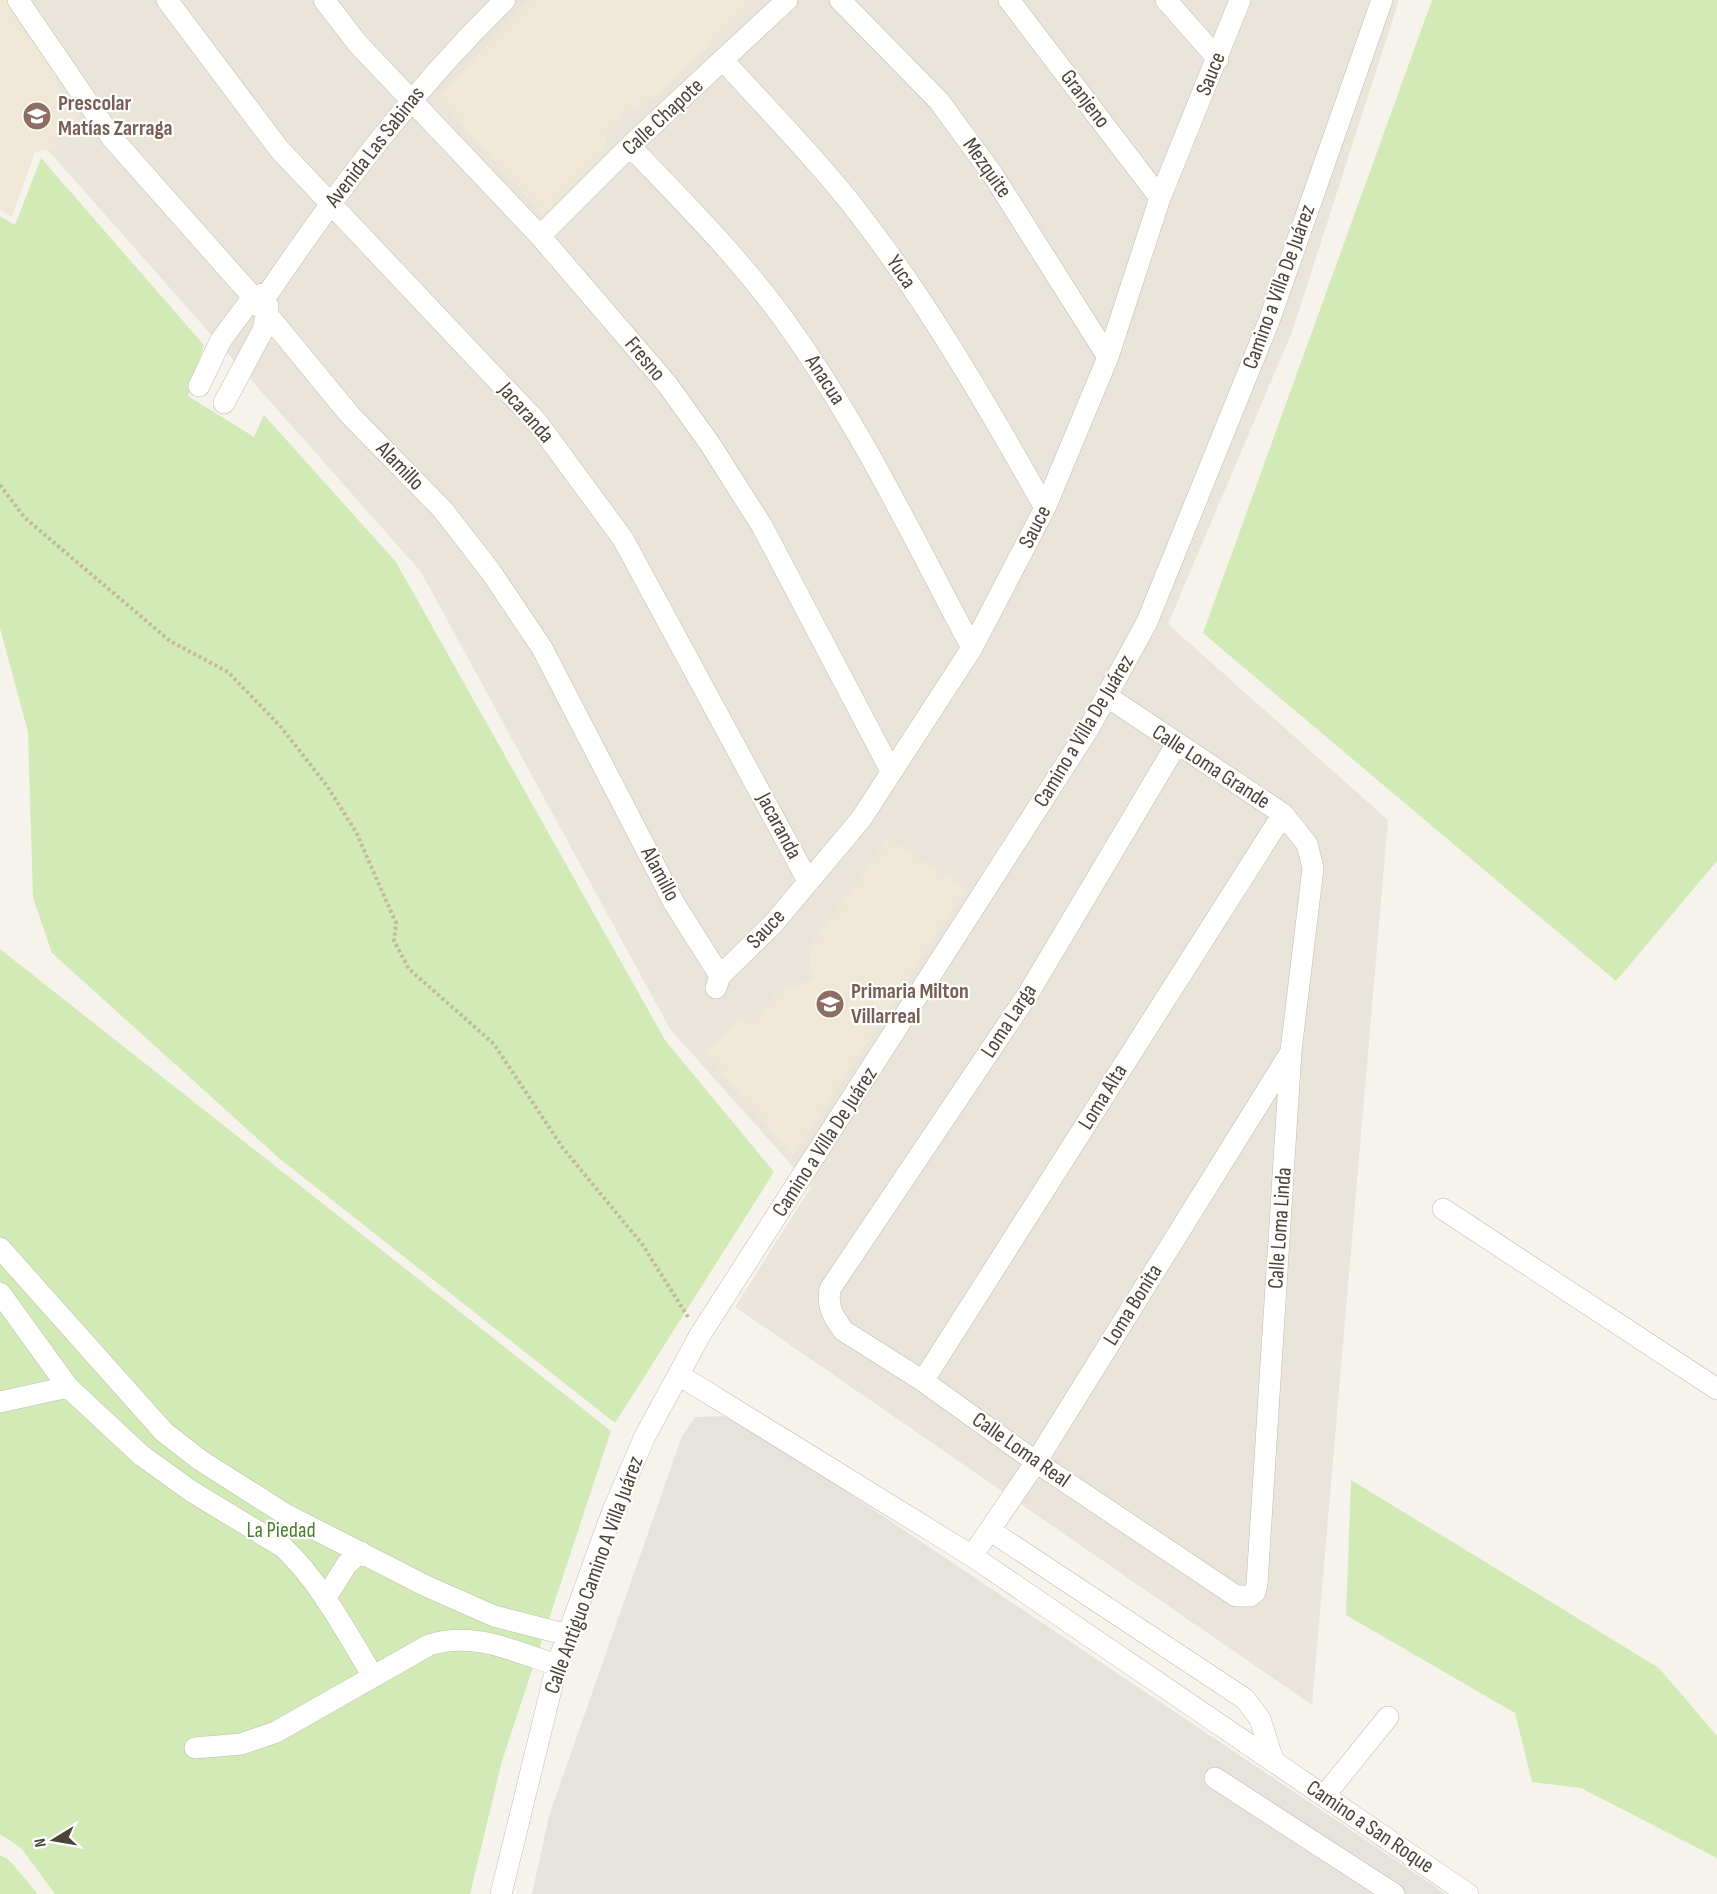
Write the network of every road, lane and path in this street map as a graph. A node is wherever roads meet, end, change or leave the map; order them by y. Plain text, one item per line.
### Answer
1 (18, 0) edge
2 (167, 0) edge
3 (324, 0) edge
4 (787, 0) edge
5 (840, 0) edge
6 (1009, 0) edge
7 (1166, 0) edge
8 (1240, 0) edge
9 (1382, 0) edge
10 (498, 3) edge
11 (1218, 59) junction
12 (723, 60) junction
13 (411, 97) junction
14 (630, 146) junction
15 (1160, 198) junction
16 (330, 202) junction
17 (540, 236) junction
18 (261, 295) junction
19 (267, 315) junction
20 (1108, 357) junction
21 (199, 386) dead end
22 (224, 403) dead end
23 (0, 485) edge
24 (1045, 508) junction
25 (972, 648) junction
26 (1108, 697) junction
27 (1176, 745) junction
28 (891, 771) junction
29 (1283, 814) junction
30 (1306, 844) joint
31 (808, 881) junction
32 (717, 982) joint
33 (1291, 1052) junction
34 (1443, 1209) dead end
35 (0, 1248) edge
36 (830, 1289) joint
37 (0, 1293) edge
38 (700, 1335) junction
39 (679, 1375) junction
40 (923, 1381) junction
41 (68, 1387) junction
42 (1717, 1389) edge
43 (664, 1401) joint
44 (0, 1402) edge
45 (164, 1432) junction
46 (141, 1455) junction
47 (1036, 1462) junction
48 (991, 1531) junction
49 (360, 1552) junction
50 (972, 1556) junction
51 (1236, 1596) joint
52 (325, 1599) junction
53 (568, 1635) junction
54 (557, 1665) junction
55 (373, 1676) junction
56 (1388, 1717) dead end
57 (195, 1748) dead end
58 (1273, 1760) junction
59 (1215, 1778) dead end
60 (1325, 1795) junction
61 (501, 1894) edge
62 (1394, 1894) edge
63 (1468, 1894) edge

1 - 18 street, Alamillo
2 - 16 street, Jacaranda
3 - 13 street, Fresno
4 - 12 street, Calle Chapote
5 - 20 street, Mezquite
6 - 15 street, Granjeno
7 - 11 street
8 - 11 street, Sauce
9 - 26 street, Camino a Villa De Juárez
10 - 13 street, Avenida Las Sabinas
11 - 15 street, Sauce
12 - 14 street, Calle Chapote
12 - 24 street, Yuca
13 - 16 street, Avenida Las Sabinas
13 - 17 street, Fresno
14 - 17 street, Calle Chapote
14 - 25 street, Anacua
15 - 20 street, Sauce
16 - 18 street, Avenida Las Sabinas
16 - 31 street, Jacaranda
17 - 28 street, Fresno
18 - 19 street, Alamillo
18 - 21 street, Avenida Las Sabinas
19 - 22 street
19 - 32 street, Alamillo
20 - 24 street, Sauce
23 - 38 path
24 - 25 street, Sauce
25 - 28 street, Sauce
26 - 27 street, Calle Loma Grande
26 - 38 street, Camino a Villa De Juárez
27 - 29 street, Calle Loma Grande
27 - 36 street, Loma Larga
28 - 31 street, Sauce
29 - 30 street, Calle Loma Grande
29 - 40 street, Loma Alta
30 - 33 street, Calle Loma Linda
31 - 32 street, Sauce
33 - 47 street, Loma Bonita
33 - 51 street, Calle Loma Linda
34 - 42 street
35 - 45 street
36 - 40 street, Calle Loma Real
37 - 41 street
38 - 39 street, Camino a Villa De Juárez
39 - 43 street, Camino a Villa De Juárez
39 - 50 street, Camino a San Roque
40 - 47 street, Calle Loma Real
41 - 44 street
41 - 46 street
43 - 53 street, Calle Antiguo Camino A Villa Juárez
45 - 46 street
45 - 49 street
46 - 52 street
47 - 48 street, Loma Bonita
47 - 51 street, Calle Loma Real
48 - 50 street, Loma Bonita
48 - 58 street
49 - 52 street
49 - 53 street
50 - 58 street, Camino a San Roque
52 - 55 street
53 - 54 street, Calle Antiguo Camino A Villa Juárez
54 - 55 street
54 - 61 street, Calle Antiguo Camino A Villa Juárez
55 - 57 street
56 - 60 street
58 - 60 street, Camino a San Roque
59 - 62 street
60 - 63 street, Camino a San Roque

